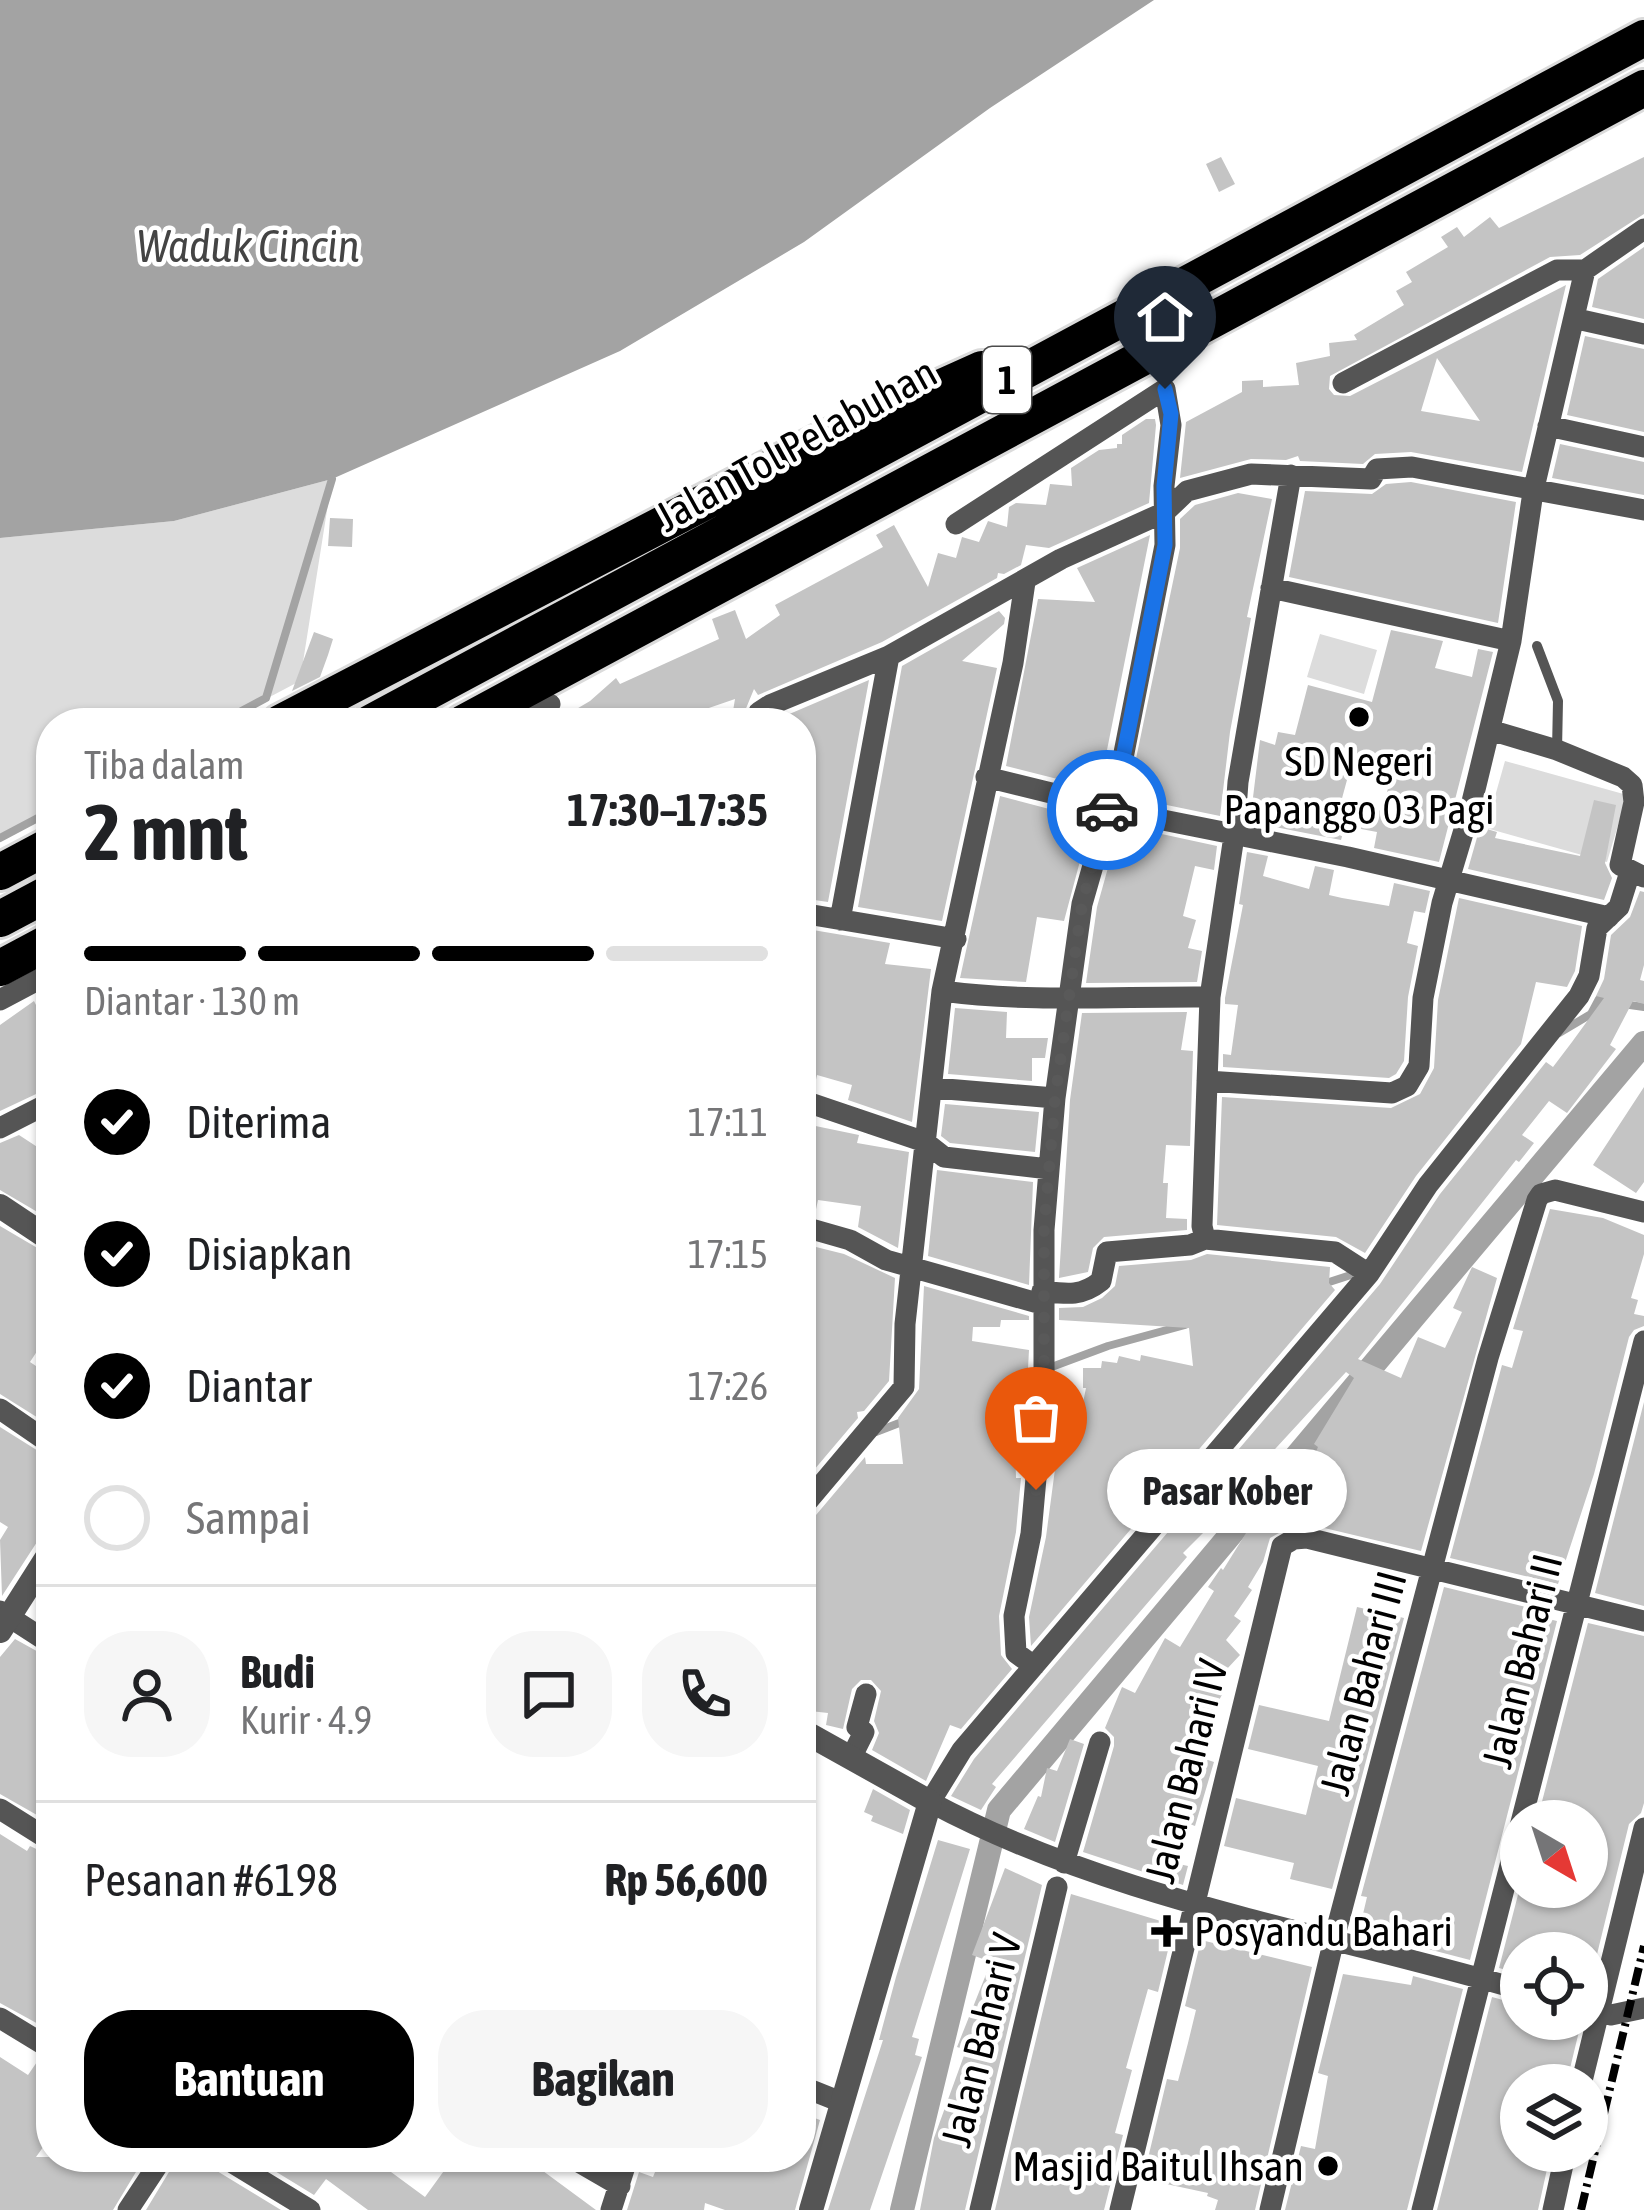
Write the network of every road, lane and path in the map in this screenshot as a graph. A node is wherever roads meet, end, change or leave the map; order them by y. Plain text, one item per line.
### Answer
1 (1644, 38) edge
2 (1644, 88) edge
3 (1644, 229) edge
4 (1286, 232) junction
5 (1586, 270) junction
6 (1577, 319) junction
7 (1644, 334) edge
8 (1343, 383) dead end
9 (1549, 426) junction
10 (1644, 447) edge
11 (1292, 475) junction
12 (1533, 492) junction
13 (1644, 509) edge
14 (1165, 512) junction
15 (956, 524) dead end
16 (1025, 581) junction
17 (1271, 588) junction
18 (1510, 641) junction
19 (1537, 646) dead end
20 (889, 656) junction
21 (550, 704) dead end
22 (309, 708) edge
23 (398, 708) edge
24 (491, 708) edge
25 (542, 708) edge
26 (765, 708) edge
27 (1490, 730) junction
28 (1557, 750) junction
29 (986, 777) junction
30 (1107, 807) junction
31 (1234, 836) junction
32 (36, 853) edge
33 (0, 872) edge
34 (1637, 875) edge
35 (1450, 880) junction
36 (36, 900) edge
37 (816, 916) edge
38 (1609, 917) junction
39 (0, 919) edge
40 (840, 920) junction
41 (956, 940) junction
42 (36, 949) edge
43 (0, 968) edge
44 (36, 981) edge
45 (943, 991) junction
46 (1068, 995) junction
47 (1210, 998) junction
48 (0, 1000) edge
49 (1207, 1081) junction
50 (934, 1088) junction
51 (1055, 1099) junction
52 (816, 1105) edge
53 (36, 1110) edge
54 (0, 1128) edge
55 (925, 1142) junction
56 (1048, 1168) junction
57 (0, 1206) edge
58 (1644, 1212) edge
59 (36, 1230) edge
60 (816, 1230) edge
61 (1205, 1239) junction
62 (914, 1269) junction
63 (1363, 1270) junction
64 (1041, 1298) junction
65 (1644, 1341) edge
66 (0, 1409) edge
67 (36, 1434) edge
68 (816, 1491) edge
69 (1434, 1571) junction
70 (36, 1573) edge
71 (1577, 1604) junction
72 (3, 1620) edge
73 (1644, 1621) edge
74 (36, 1636) edge
75 (1034, 1666) junction
76 (866, 1694) dead end
77 (816, 1738) edge
78 (1100, 1742) dead end
79 (851, 1758) junction
80 (941, 1808) junction
81 (0, 1809) edge
82 (1644, 1828) edge
83 (36, 1832) edge
84 (1053, 1859) junction
85 (1058, 1887) dead end
86 (1194, 1903) junction
87 (1334, 1939) junction
88 (1608, 1955) edge
89 (1480, 1978) junction
90 (1500, 1984) edge
91 (1644, 2008) edge
92 (1608, 2014) edge
93 (0, 2018) edge
94 (36, 2040) edge
95 (816, 2092) edge
96 (841, 2102) junction
97 (153, 2172) edge
98 (248, 2172) edge
99 (596, 2172) edge
100 (624, 2172) edge
101 (1561, 2172) edge
102 (620, 2186) junction
103 (128, 2210) edge
104 (310, 2210) edge
105 (611, 2210) edge
106 (811, 2210) edge
107 (980, 2210) edge
108 (1120, 2210) edge
109 (1270, 2210) edge
110 (1422, 2210) edge
111 (1553, 2210) edge

1 - 4 highway, Jalan Tol Pelabuhan / 1
2 - 24 highway, Jalan Tol Pelabuhan / 1
3 - 5 street
4 - 22 highway
4 - 23 highway, Jalan Tol Pelabuhan / 1
5 - 6 street
5 - 8 street
6 - 7 street
6 - 9 street
9 - 10 street
9 - 12 street
11 - 12 street
11 - 14 street
11 - 17 street
12 - 13 street
12 - 18 street
14 - 15 street
14 - 16 street
14 - 30 street
16 - 20 street
16 - 29 street
17 - 18 street
17 - 31 street
18 - 27 street
19 - 28 lane
20 - 26 street
20 - 40 street
21 - 25 street
27 - 28 street
27 - 35 street
28 - 34 street
29 - 30 street
29 - 41 street
30 - 31 street
30 - 46 street
31 - 35 street
31 - 47 street
32 - 33 highway
34 - 38 street
35 - 38 street
35 - 49 street
36 - 39 highway
37 - 40 street
38 - 63 street
40 - 41 street
41 - 45 street
42 - 43 highway
44 - 48 street
45 - 46 street
45 - 50 street
46 - 47 street
46 - 51 street
47 - 49 street
49 - 61 street
50 - 51 street
50 - 55 street
51 - 56 street
52 - 55 street
53 - 54 street
55 - 56 street
55 - 62 street
56 - 64 street
57 - 59 street
58 - 69 street, Jalan Bahari III
60 - 62 street
61 - 63 street
61 - 64 street
62 - 64 street
62 - 68 street
63 - 75 street
64 - 75 street
65 - 71 street, Jalan Bahari II
66 - 67 street
69 - 71 street
69 - 86 street, Jalan Bahari IV
69 - 87 street, Jalan Bahari III
70 - 72 street
71 - 73 street
71 - 89 street, Jalan Bahari II
72 - 74 street
75 - 80 street
76 - 79 street
77 - 79 street
78 - 84 street
79 - 80 street
80 - 84 street
80 - 96 street
81 - 83 street
82 - 88 street
84 - 86 street
85 - 107 street, Jalan Bahari V
86 - 87 street
86 - 108 street, Jalan Bahari IV
87 - 89 street
87 - 109 street, Jalan Bahari III
89 - 90 street
89 - 110 street, Jalan Bahari II
91 - 92 street
93 - 94 street
95 - 96 street
96 - 106 street
97 - 103 street
98 - 104 street
99 - 102 street
100 - 102 street
101 - 111 street
102 - 105 street

